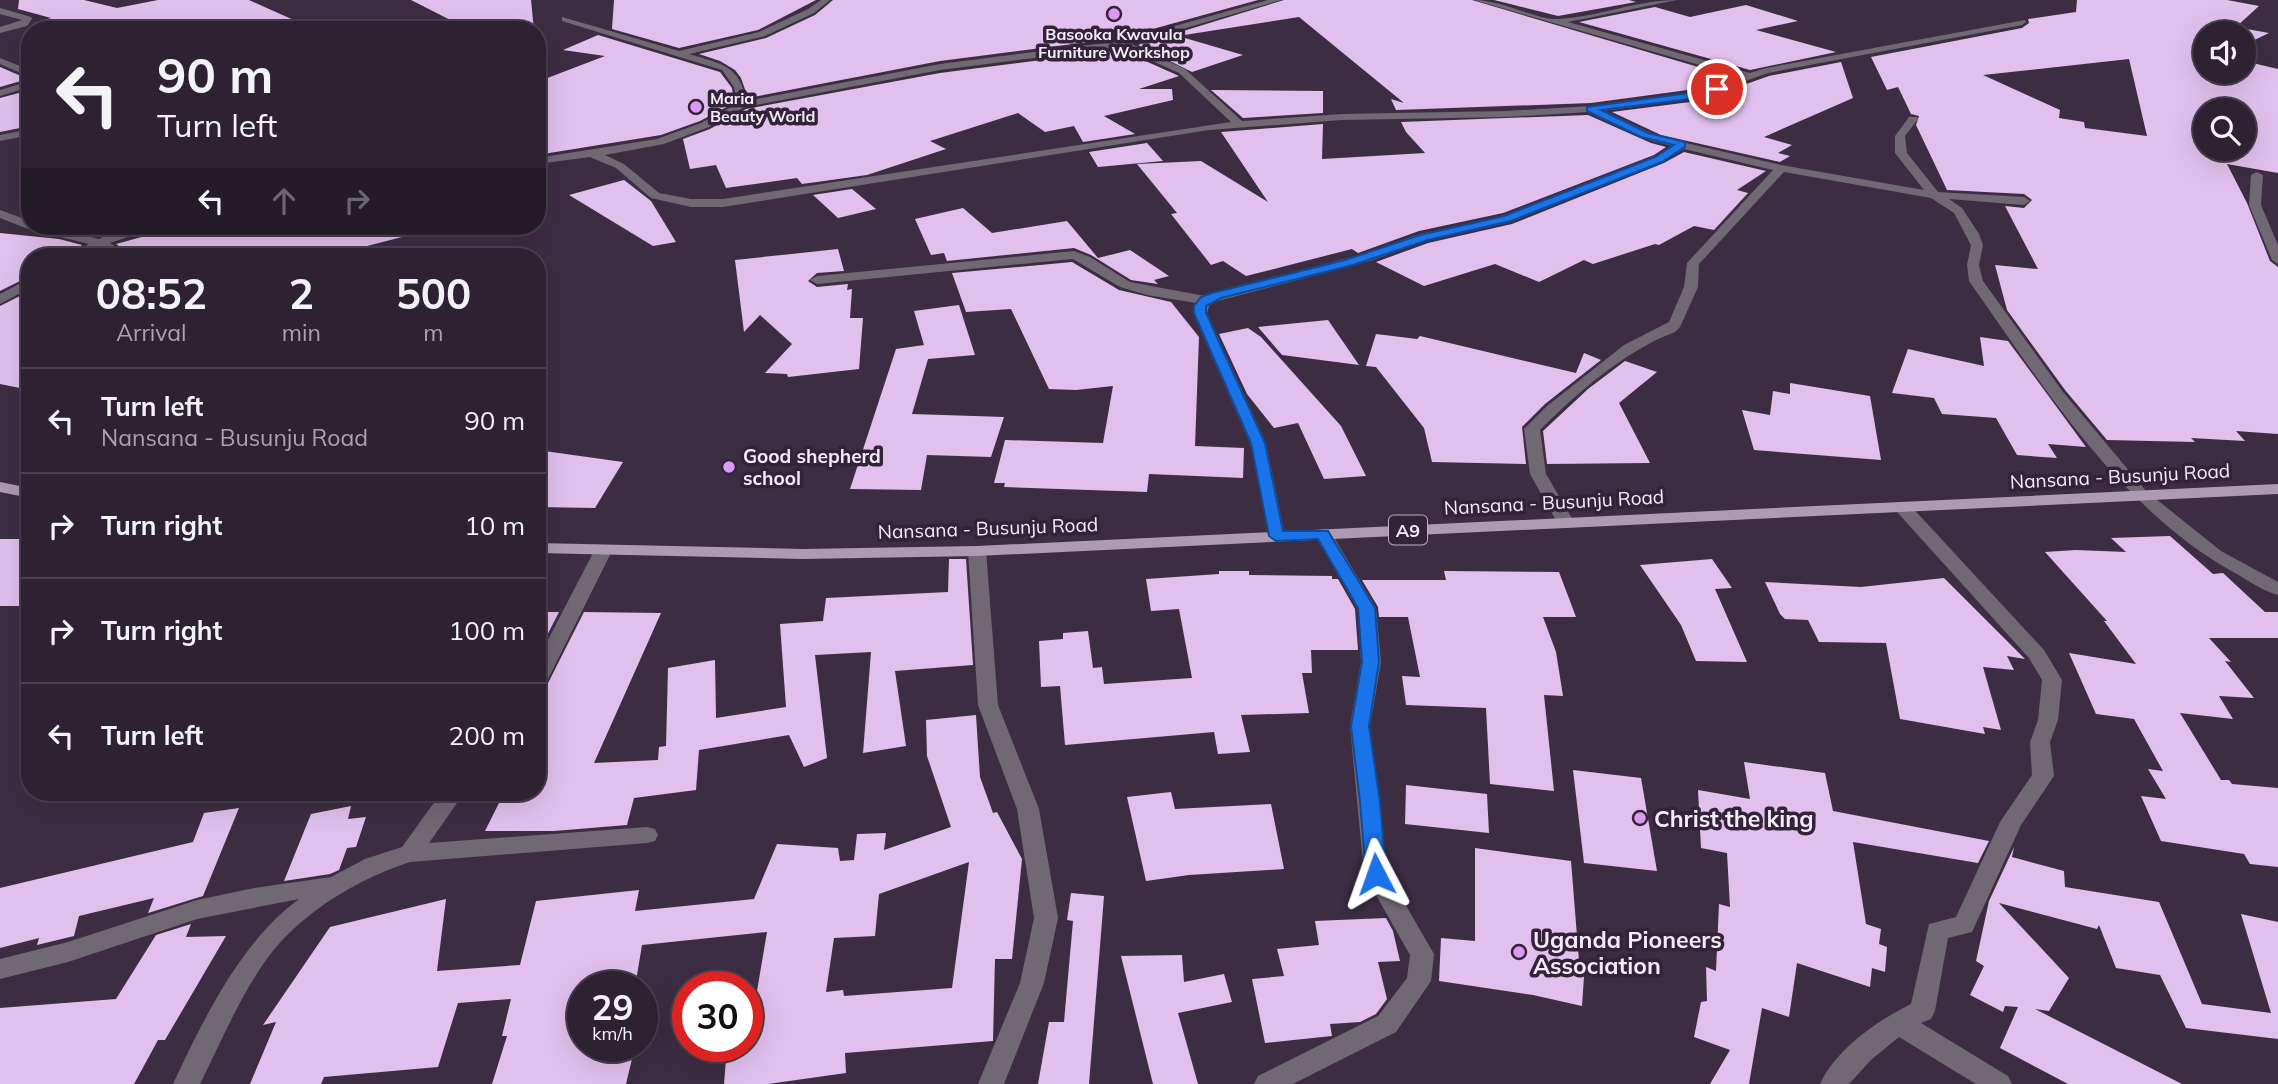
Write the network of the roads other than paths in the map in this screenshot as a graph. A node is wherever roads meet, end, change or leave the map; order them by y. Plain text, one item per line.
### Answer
1 (826, 0) edge
2 (1277, 0) edge
3 (1478, 0) edge
4 (1673, 0) edge
5 (0, 11) edge
6 (565, 19) dead end
7 (26, 21) edge
8 (1554, 22) junction
9 (2022, 22) dead end
10 (21, 25) edge
11 (0, 30) edge
12 (1122, 44) junction
13 (682, 53) junction
14 (0, 61) edge
15 (21, 70) edge
16 (1749, 76) junction
17 (21, 87) edge
18 (0, 93) edge
19 (742, 105) junction
20 (1591, 109) junction
21 (1913, 119) dead end
22 (1239, 124) junction
23 (21, 134) edge
24 (0, 138) edge
25 (1682, 145) junction
26 (592, 155) junction
27 (546, 160) edge
28 (1781, 168) junction
29 (2257, 175) dead end
30 (1935, 195) junction
31 (2024, 201) dead end
32 (0, 214) edge
33 (21, 221) edge
34 (70, 235) edge
35 (122, 235) edge
36 (98, 242) junction
37 (88, 248) edge
38 (110, 248) edge
39 (2278, 260) edge
40 (817, 280) dead end
41 (21, 287) edge
42 (0, 300) edge
43 (1205, 300) junction
44 (0, 487) edge
45 (2278, 489) edge
46 (21, 491) edge
47 (2140, 495) junction
48 (1903, 508) junction
49 (1565, 522) junction
50 (1323, 534) junction
51 (1276, 536) junction
52 (546, 548) edge
53 (603, 551) junction
54 (977, 551) junction
55 (2278, 589) edge
56 (546, 663) edge
57 (447, 801) edge
58 (647, 835) dead end
59 (410, 853) junction
60 (337, 885) junction
61 (0, 969) edge
62 (1897, 1022) junction
63 (186, 1084) edge
64 (991, 1084) edge
65 (1267, 1084) edge
66 (1833, 1084) edge
67 (1999, 1084) edge

1 - 13 street
2 - 12 street
3 - 8 street
4 - 8 street
5 - 7 street
6 - 13 street
8 - 16 street
9 - 16 street
10 - 11 street
12 - 19 street
12 - 22 street
13 - 19 street
14 - 15 street
16 - 20 street
17 - 18 street
19 - 26 street
20 - 22 street
20 - 25 street
21 - 30 street
22 - 26 street
23 - 24 street
25 - 28 street
25 - 43 street
26 - 27 street
28 - 30 street
28 - 49 street
29 - 39 street
30 - 31 street
30 - 47 street
32 - 33 street
34 - 36 street
35 - 36 street
36 - 37 street
36 - 38 street
40 - 43 street
41 - 42 street
43 - 51 street
44 - 46 main road
45 - 47 main road, Nansana - Busunju Road / A9
47 - 48 main road, Nansana - Busunju Road / A9
47 - 55 street
48 - 49 main road, Nansana - Busunju Road / A9
48 - 62 street
49 - 50 main road, Nansana - Busunju Road / A9
50 - 51 main road, Nansana - Busunju Road / A9
50 - 65 street
51 - 54 main road, Nansana - Busunju Road / A9
52 - 53 main road, Nansana - Busunju Road / A9
53 - 54 main road, Nansana - Busunju Road / A9
53 - 56 street
54 - 64 street
57 - 59 street
58 - 59 street
59 - 60 street
60 - 61 street
60 - 63 street
62 - 66 street
62 - 67 street

